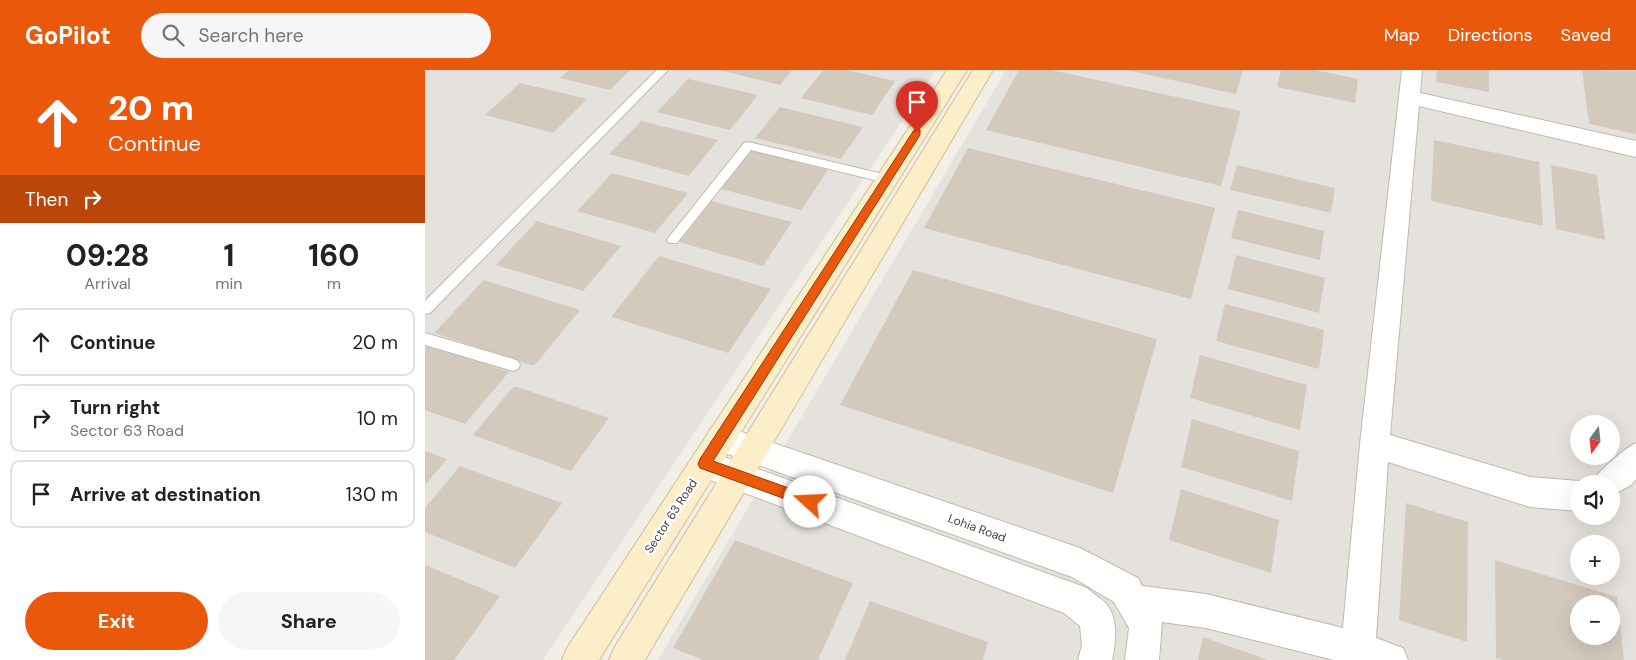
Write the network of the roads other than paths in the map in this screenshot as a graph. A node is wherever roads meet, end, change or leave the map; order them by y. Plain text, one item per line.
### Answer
1 (663, 70) edge
2 (957, 70) edge
3 (983, 70) edge
4 (1412, 70) edge
5 (1409, 97) junction
6 (1636, 149) edge
7 (887, 179) junction
8 (673, 240) dead end
9 (425, 308) edge
10 (425, 338) edge
11 (513, 365) dead end
12 (721, 438) junction
13 (1375, 444) junction
14 (1636, 457) edge
15 (746, 462) junction
16 (705, 464) junction
17 (1620, 475) edge
18 (1570, 495) edge
19 (1132, 601) junction
20 (1358, 649) junction
21 (579, 660) edge
22 (626, 660) edge
23 (1095, 660) edge
24 (1142, 660) edge
25 (1391, 660) edge

1 - 9 lane
2 - 7 street, Sector 63 Road
3 - 15 street
4 - 5 street
5 - 6 street
5 - 13 street
7 - 8 lane
7 - 12 street, Sector 63 Road
10 - 11 lane
12 - 15 street
12 - 16 street, Sector 63 Road
13 - 18 street
13 - 20 street
14 - 17 street
15 - 16 street
15 - 19 street, Lohia Road
15 - 22 street
15 - 23 street
16 - 21 street, Sector 63 Road
19 - 20 street
19 - 24 street, Lohia Road
20 - 25 street

